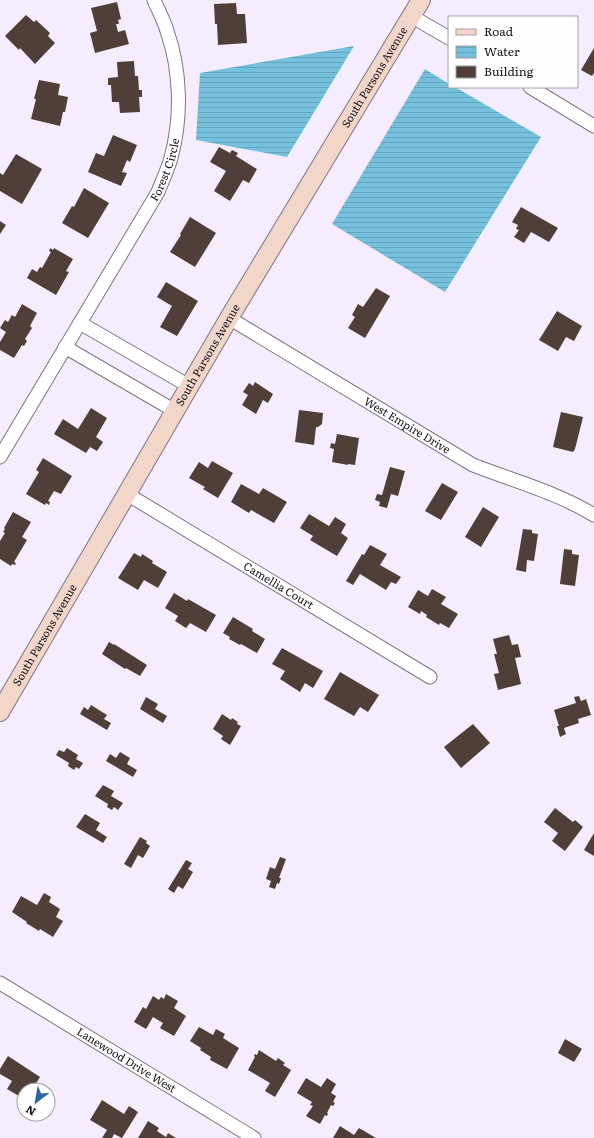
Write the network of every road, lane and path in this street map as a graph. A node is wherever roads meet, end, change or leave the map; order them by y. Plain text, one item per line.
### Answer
1 (154, 0) edge
2 (420, 0) edge
3 (411, 16) junction
4 (448, 37) edge
5 (532, 88) edge
6 (594, 126) edge
7 (229, 318) junction
8 (80, 322) junction
9 (65, 348) junction
10 (190, 386) junction
11 (175, 412) junction
12 (0, 457) edge
13 (127, 494) junction
14 (594, 515) edge
15 (430, 677) dead end
16 (0, 712) edge
17 (0, 983) edge
18 (254, 1138) edge

1 - 8 street, Forest Circle
2 - 3 main road, South Parsons Avenue
3 - 4 street
3 - 7 main road, South Parsons Avenue
5 - 6 street
7 - 10 main road, South Parsons Avenue
7 - 14 street, West Empire Drive
8 - 9 street, Forest Circle
8 - 10 street
9 - 11 street
9 - 12 street, Forest Circle
10 - 11 main road, South Parsons Avenue
11 - 13 main road, South Parsons Avenue
13 - 15 street, Camellia Court
13 - 16 main road, South Parsons Avenue
17 - 18 street, Lanewood Drive West

